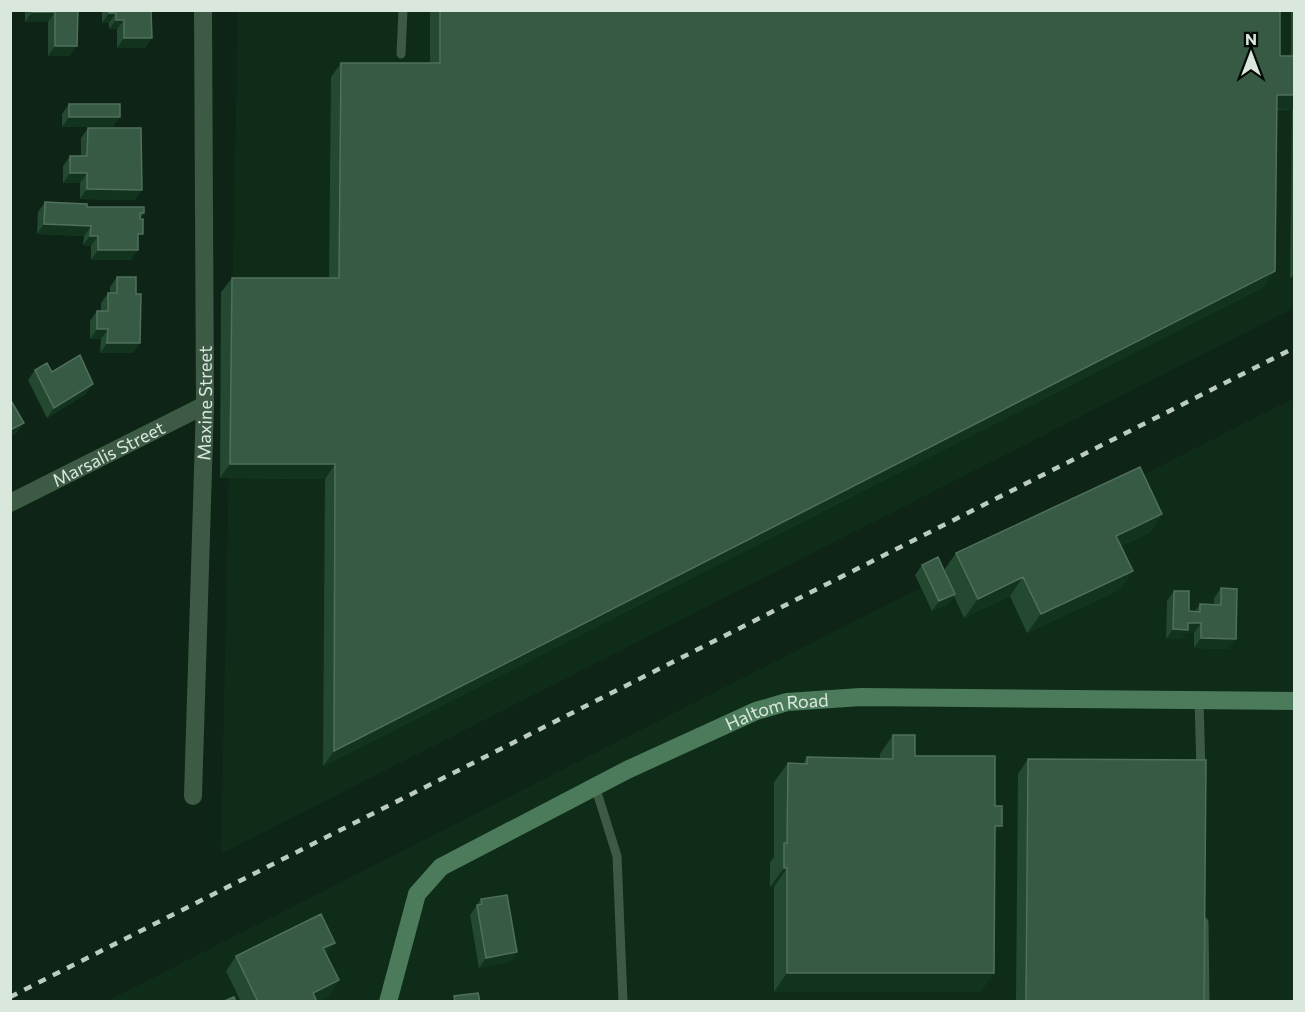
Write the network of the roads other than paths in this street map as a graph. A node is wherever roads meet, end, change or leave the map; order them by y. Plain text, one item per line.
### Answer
1 (203, 10) edge
2 (403, 10) edge
3 (401, 54) dead end
4 (205, 405) junction
5 (10, 503) edge
6 (1199, 700) junction
7 (1294, 701) edge
8 (1202, 780) edge
9 (595, 786) junction
10 (193, 796) dead end
11 (1204, 907) edge
12 (388, 1002) edge
13 (623, 1002) edge
14 (1205, 1002) edge

1 - 4 street, Maxine Street
2 - 3 lane
4 - 5 street, Marsalis Street
4 - 10 street, Maxine Street
6 - 7 street, Haltom Road
6 - 8 lane
6 - 9 street, Haltom Road
9 - 12 street, Haltom Road
9 - 13 lane
11 - 14 lane

